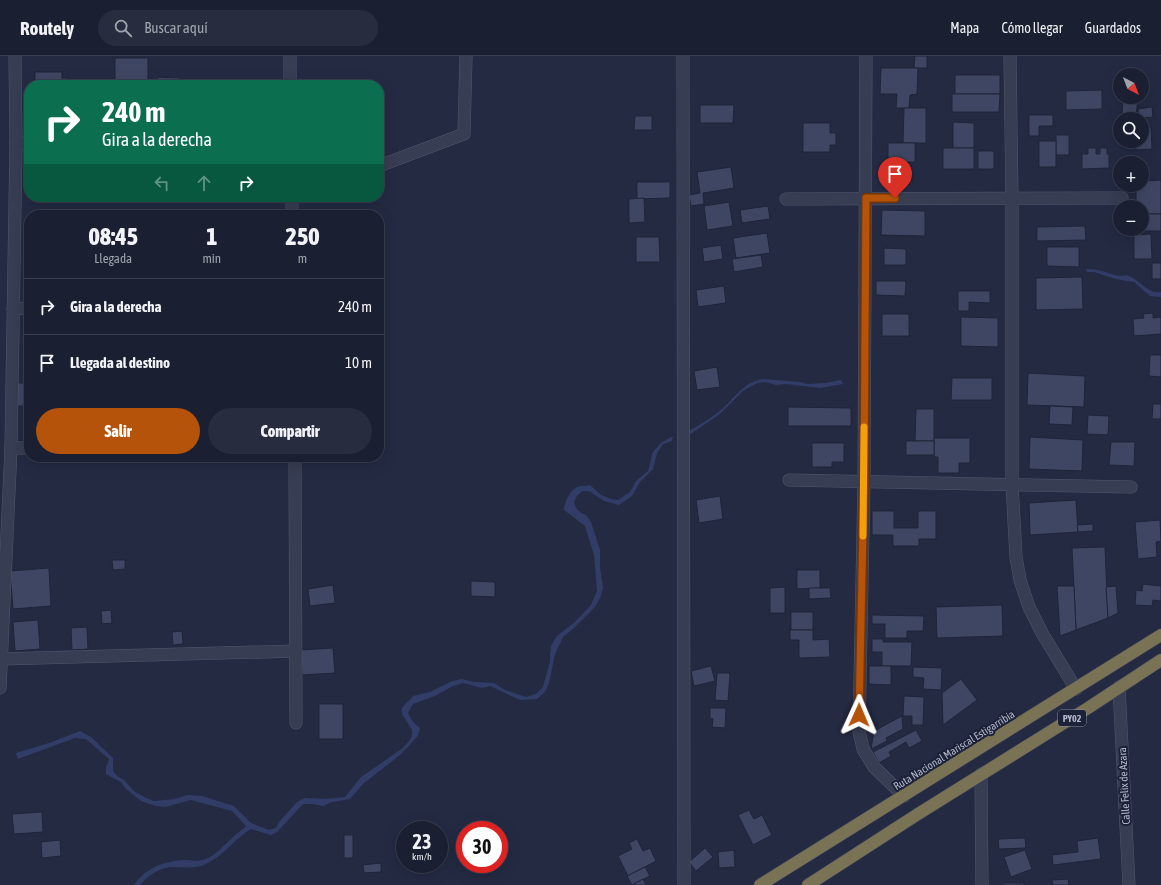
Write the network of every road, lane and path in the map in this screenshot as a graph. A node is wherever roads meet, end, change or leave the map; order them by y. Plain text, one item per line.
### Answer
1 (15, 56) edge
2 (290, 56) edge
3 (466, 56) edge
4 (683, 56) edge
5 (866, 56) edge
6 (1010, 56) edge
7 (290, 80) edge
8 (16, 143) junction
9 (24, 143) edge
10 (384, 164) edge
11 (866, 198) junction
12 (1122, 198) dead end
13 (786, 199) dead end
14 (1012, 199) junction
15 (24, 308) edge
16 (14, 309) junction
17 (11, 448) junction
18 (24, 448) edge
19 (295, 462) edge
20 (789, 480) dead end
21 (864, 482) junction
22 (1012, 484) junction
23 (1131, 487) dead end
24 (1161, 635) edge
25 (296, 651) junction
26 (1, 659) edge
27 (1161, 660) edge
28 (1119, 687) junction
29 (0, 688) edge
30 (1076, 689) junction
31 (296, 723) dead end
32 (981, 774) junction
33 (904, 796) junction
34 (810, 884) edge
35 (684, 885) edge
36 (760, 885) edge
37 (982, 885) edge
38 (1129, 885) edge

1 - 8 street
2 - 7 street
3 - 10 street
4 - 35 street
5 - 11 street
6 - 14 street
8 - 9 street
8 - 16 street
11 - 13 street
11 - 14 street
11 - 21 street
12 - 14 street
14 - 22 street
15 - 16 street
16 - 17 street
17 - 18 street
17 - 26 street
19 - 25 street
20 - 21 street
21 - 22 street
21 - 33 street
22 - 23 street
22 - 30 street
24 - 30 highway, Ruta Nacional Mariscal Estigarribia / PY02
25 - 26 street
25 - 31 street
26 - 29 street
27 - 28 highway, PY02
28 - 32 highway, PY02
28 - 38 street, Calle Felix de Azara
30 - 33 highway, Ruta Nacional Mariscal Estigarribia / PY02
32 - 34 highway, PY02
32 - 37 street
33 - 36 highway, Ruta Nacional Mariscal Estigarribia / PY02

